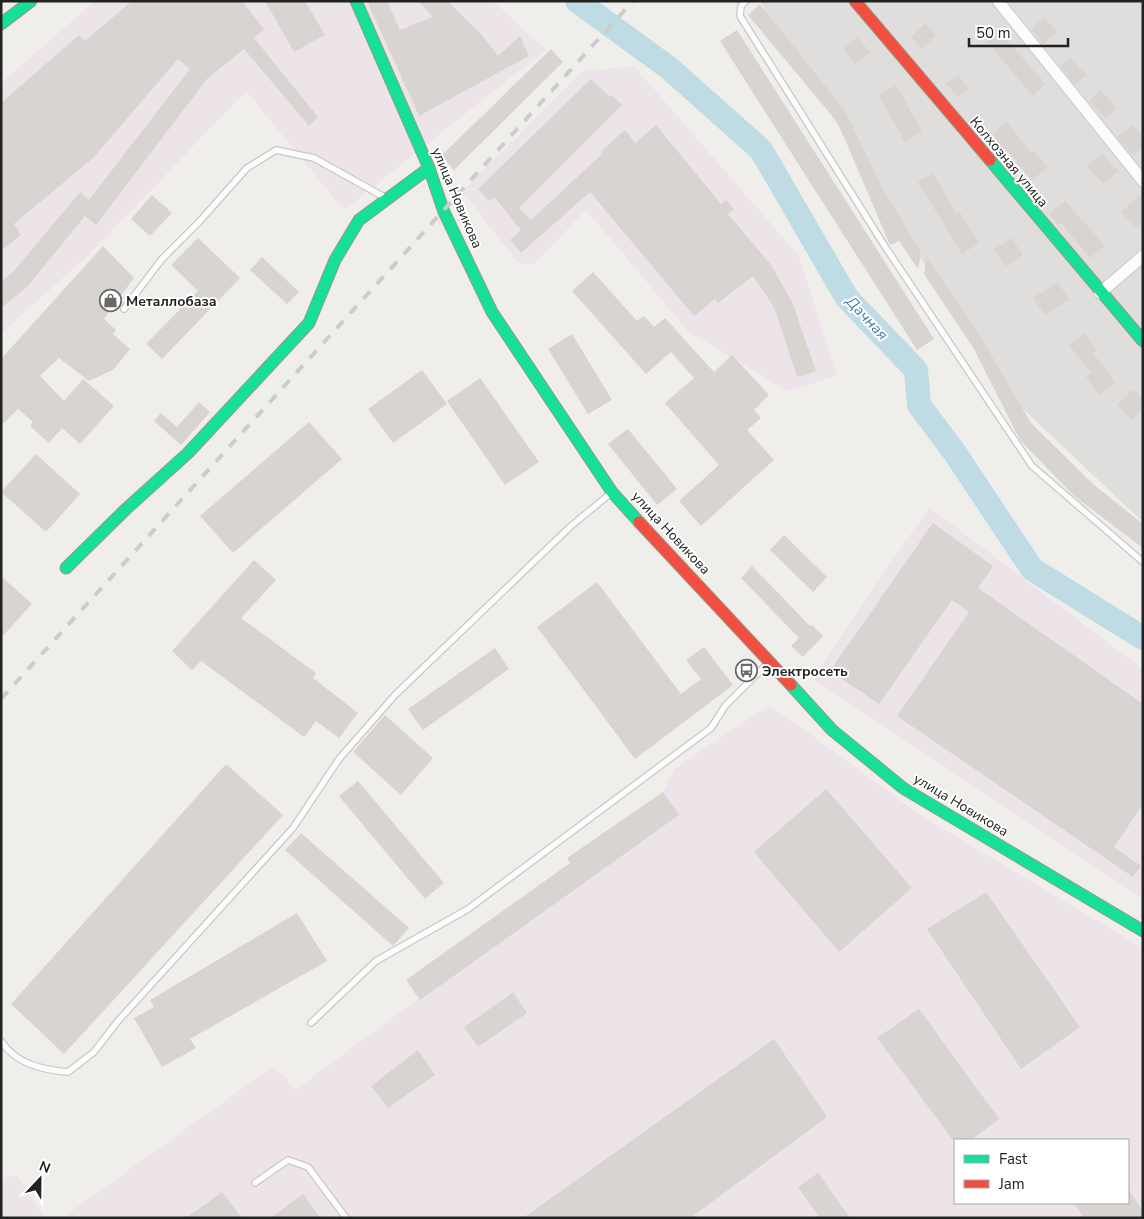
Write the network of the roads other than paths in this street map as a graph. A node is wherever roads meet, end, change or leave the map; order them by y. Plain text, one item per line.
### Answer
1 (31, 1) edge
2 (356, 1) edge
3 (746, 1) edge
4 (854, 1) edge
5 (998, 1) edge
6 (1, 24) edge
7 (429, 168) junction
8 (1143, 181) edge
9 (1143, 256) edge
10 (1100, 293) junction
11 (124, 308) dead end
12 (1143, 341) edge
13 (612, 492) junction
14 (1143, 562) edge
15 (66, 568) dead end
16 (769, 662) junction
17 (1143, 932) edge
18 (312, 1023) dead end
19 (1, 1041) edge
20 (255, 1184) dead end
21 (346, 1218) edge

1 - 6 street
2 - 7 street, улица Новикова
3 - 14 lane
4 - 10 street, Колхозная улица
5 - 8 street
7 - 11 lane
7 - 13 street, улица Новикова
7 - 15 street
9 - 10 street
10 - 12 street, Колхозная улица
13 - 16 street, улица Новикова
13 - 19 lane
16 - 17 street, улица Новикова
16 - 18 lane
20 - 21 lane

